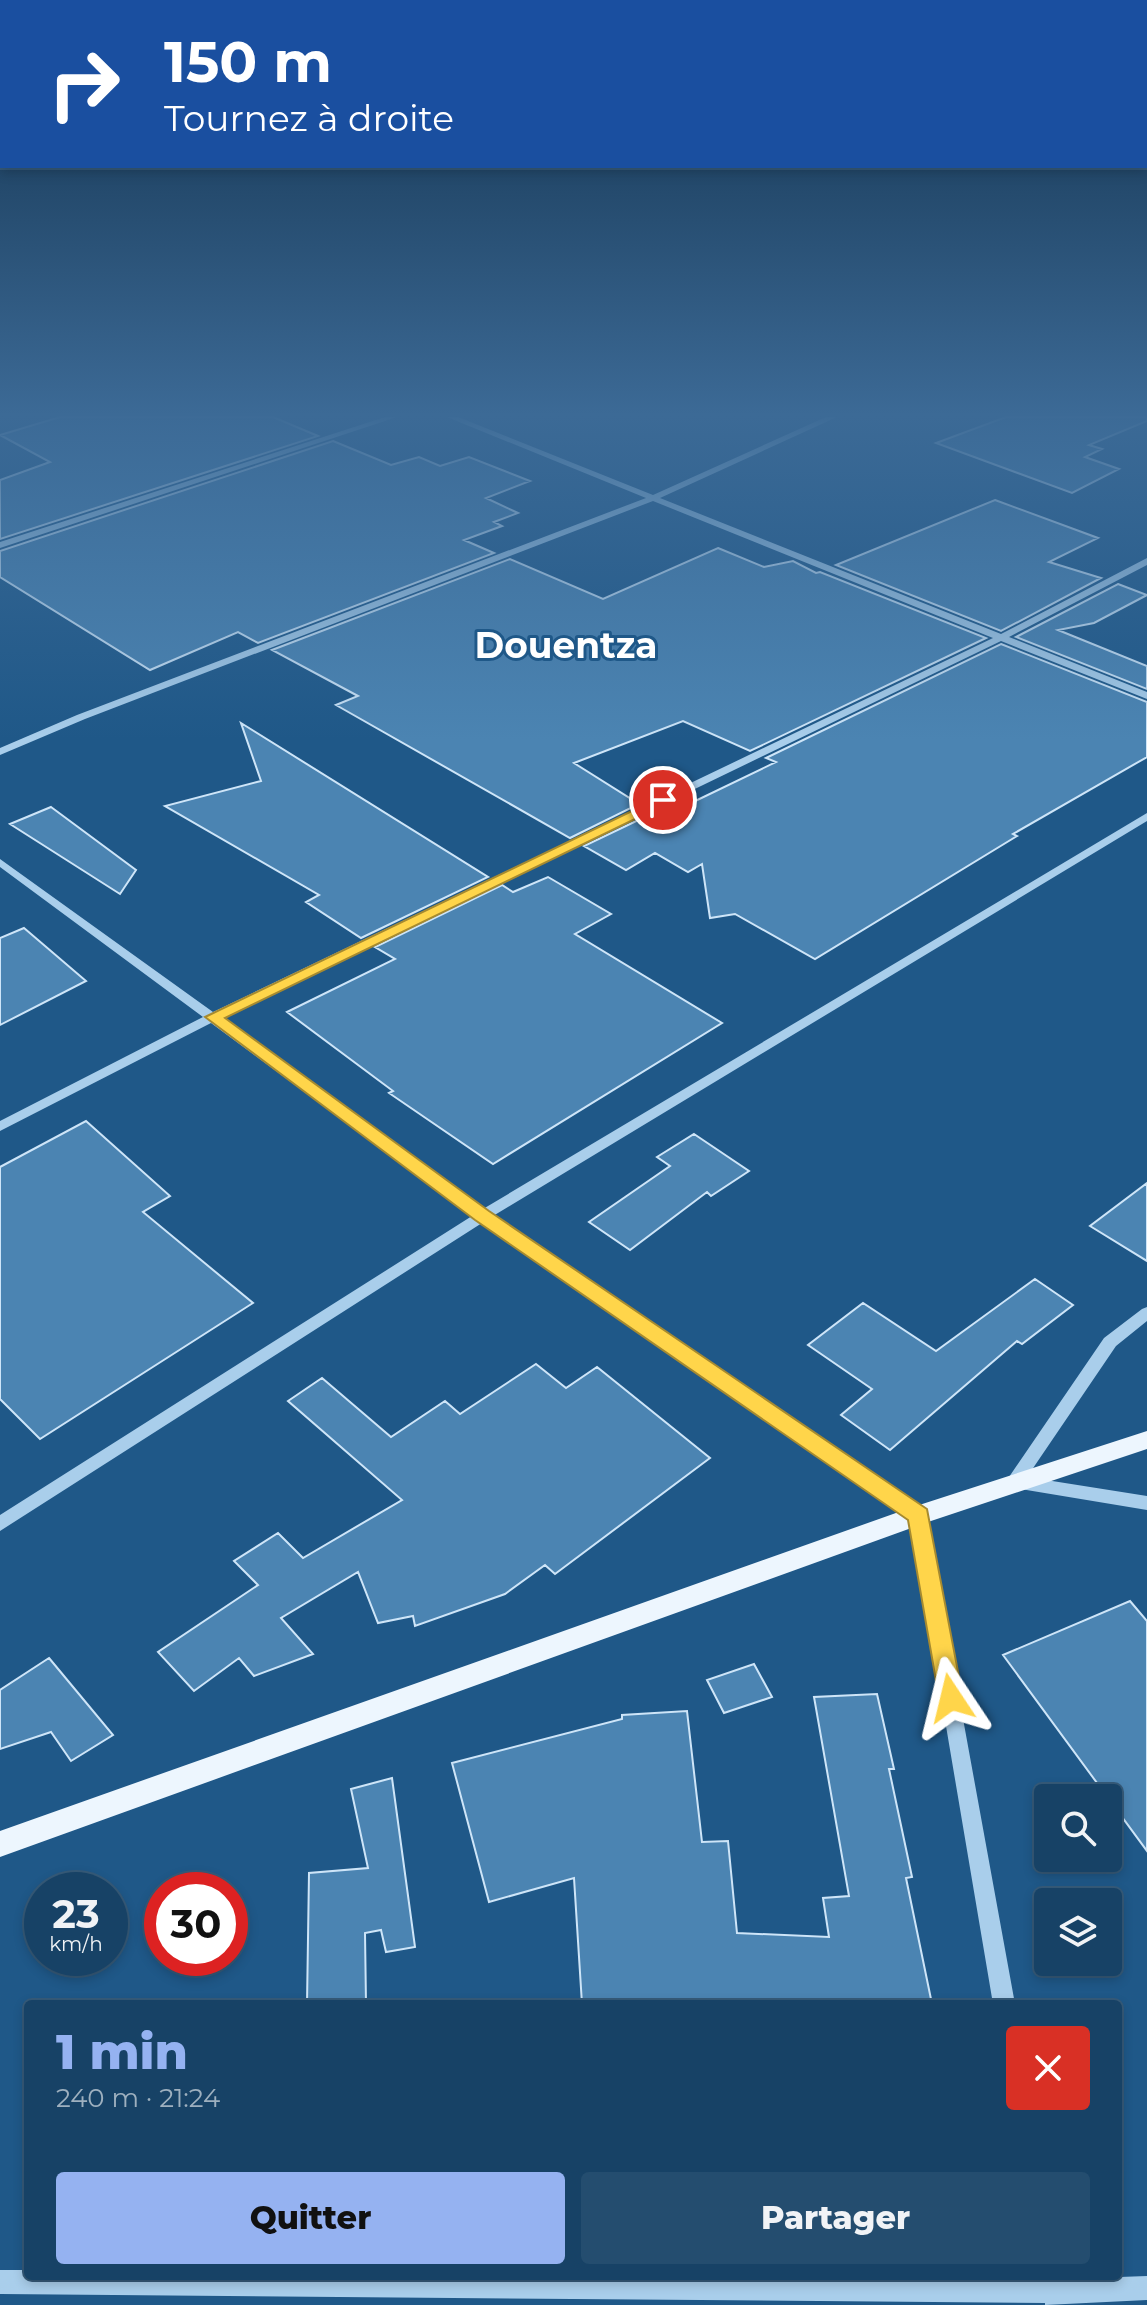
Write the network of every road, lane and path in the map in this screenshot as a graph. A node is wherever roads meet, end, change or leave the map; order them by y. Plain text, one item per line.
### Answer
1 (63, 525) edge
2 (584, 525) edge
3 (719, 525) edge
4 (0, 545) edge
5 (1147, 561) edge
6 (1000, 638) junction
7 (1147, 696) edge
8 (0, 752) edge
9 (1147, 816) edge
10 (0, 862) edge
11 (213, 1017) junction
12 (0, 1127) edge
13 (482, 1216) junction
14 (1147, 1313) edge
15 (1147, 1440) edge
16 (1015, 1482) junction
17 (1147, 1503) edge
18 (919, 1515) junction
19 (0, 1524) edge
20 (0, 1844) edge
21 (1003, 2000) edge
22 (0, 2282) edge
23 (1147, 2288) edge
24 (1054, 2291) edge

1 - 4 street
2 - 8 street
3 - 6 street
5 - 6 street
6 - 7 street
6 - 11 street
9 - 13 street
10 - 11 street
11 - 12 street
11 - 13 street
13 - 18 street
13 - 19 street
14 - 16 street
15 - 16 main road
16 - 17 street
16 - 18 main road
18 - 20 main road
18 - 21 street
22 - 24 street
23 - 24 street

